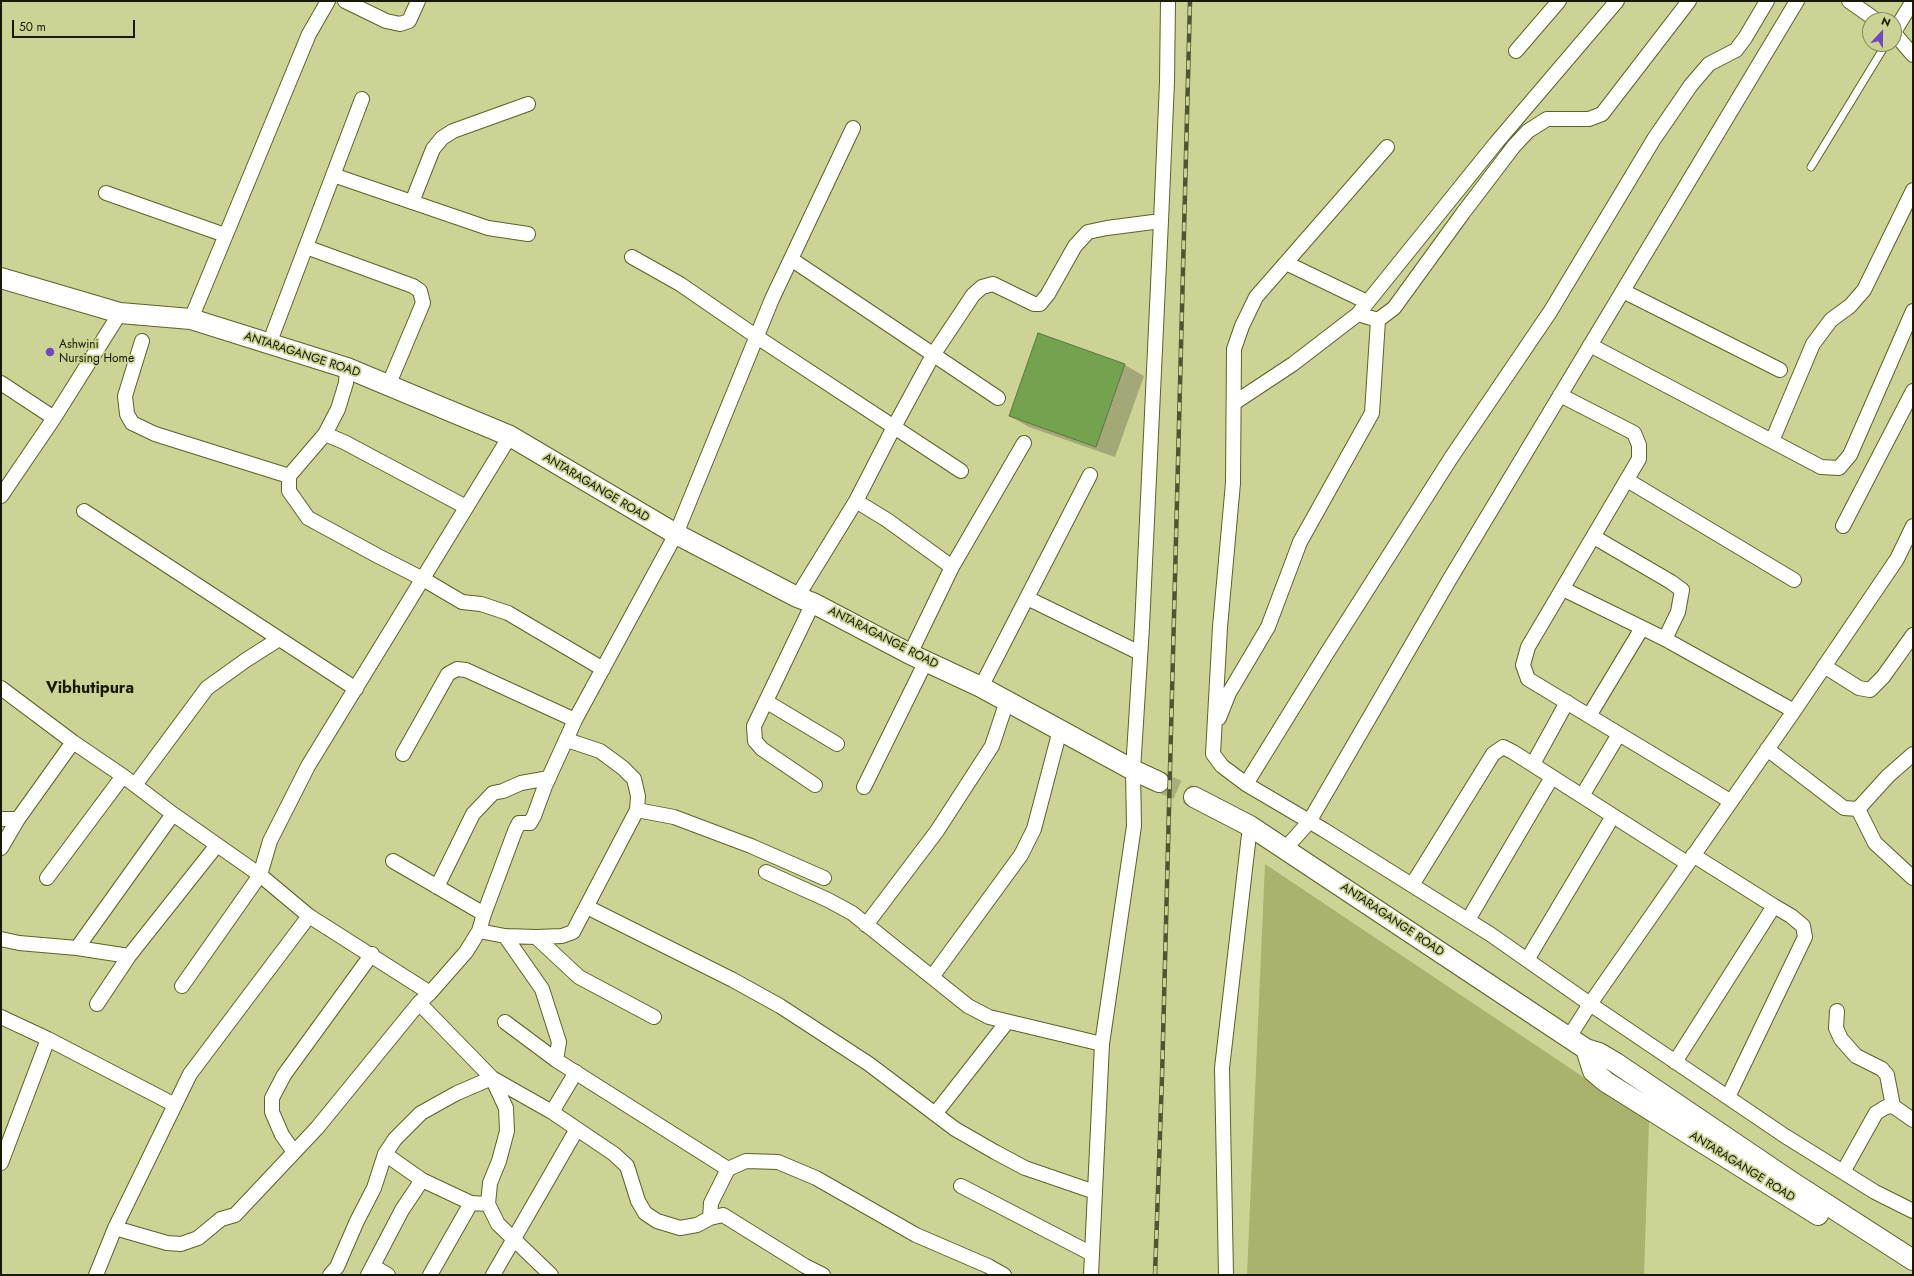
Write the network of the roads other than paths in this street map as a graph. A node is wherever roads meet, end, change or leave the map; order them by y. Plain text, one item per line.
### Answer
1 (328, 1) edge
2 (345, 1) edge
3 (418, 1) edge
4 (1168, 1) edge
5 (1558, 1) edge
6 (1617, 1) edge
7 (1689, 1) edge
8 (1767, 1) edge
9 (1797, 1) edge
10 (1849, 1) edge
11 (1913, 1) edge
12 (1865, 12) edge
13 (1902, 19) edge
14 (1902, 42) edge
15 (1516, 51) dead end
16 (1881, 52) edge
17 (1913, 55) edge
18 (362, 99) dead end
19 (528, 104) dead end
20 (853, 128) dead end
21 (1387, 147) dead end
22 (1811, 167) dead end
23 (333, 176) junction
24 (1913, 190) edge
25 (106, 193) dead end
26 (412, 202) junction
27 (1161, 221) junction
28 (528, 234) dead end
29 (225, 235) junction
30 (306, 247) junction
31 (632, 257) dead end
32 (792, 259) junction
33 (1286, 263) junction
34 (1, 278) edge
35 (1623, 291) junction
36 (1367, 302) junction
37 (120, 313) junction
38 (1358, 314) junction
39 (1912, 317) edge
40 (191, 319) junction
41 (1378, 320) junction
42 (757, 337) junction
43 (142, 341) dead end
44 (269, 344) junction
45 (1590, 345) junction
46 (933, 355) junction
47 (347, 368) junction
48 (1780, 370) dead end
49 (1, 383) edge
50 (388, 386) junction
51 (1913, 390) edge
52 (1560, 395) junction
53 (998, 398) dead end
54 (1234, 403) junction
55 (54, 418) junction
56 (894, 427) junction
57 (325, 434) junction
58 (510, 436) junction
59 (1772, 441) junction
60 (1024, 443) dead end
61 (961, 471) dead end
62 (1090, 475) dead end
63 (289, 476) junction
64 (1627, 480) junction
65 (3, 490) edge
66 (856, 501) junction
67 (466, 507) junction
68 (84, 511) dead end
69 (1843, 526) dead end
70 (1913, 526) edge
71 (676, 534) junction
72 (1594, 537) junction
73 (952, 567) junction
74 (423, 578) junction
75 (1794, 580) dead end
76 (1563, 589) junction
77 (1027, 598) junction
78 (805, 600) junction
79 (1642, 628) junction
80 (1913, 636) edge
81 (279, 639) junction
82 (1665, 639) junction
83 (1140, 653) junction
84 (918, 657) junction
85 (1824, 666) junction
86 (603, 669) junction
87 (981, 687) junction
88 (1, 688) edge
89 (356, 688) junction
90 (1007, 701) junction
91 (766, 702) junction
92 (1567, 702) junction
93 (1794, 711) junction
94 (1589, 716) junction
95 (575, 720) junction
96 (1215, 729) junction
97 (1060, 730) junction
98 (1619, 734) junction
99 (567, 740) junction
100 (73, 742) junction
101 (837, 744) dead end
102 (1767, 749) junction
103 (403, 754) dead end
104 (1913, 754) edge
105 (1533, 764) junction
106 (1133, 770) junction
107 (123, 776) junction
108 (1552, 777) junction
109 (549, 778) junction
110 (1159, 782) tunnel mouth
111 (1246, 784) junction
112 (135, 785) junction
113 (815, 785) dead end
114 (864, 788) dead end
115 (1582, 796) junction
116 (1194, 797) tunnel mouth
117 (1730, 801) junction
118 (1858, 809) junction
119 (637, 810) junction
120 (173, 814) junction
121 (1613, 816) junction
122 (18, 818) junction
123 (1, 819) edge
124 (1309, 822) junction
125 (1250, 826) junction
126 (217, 845) junction
127 (1, 848) edge
128 (1285, 849) junction
129 (1690, 859) junction
130 (393, 861) dead end
131 (766, 872) dead end
132 (260, 875) junction
133 (47, 878) dead end
134 (824, 878) dead end
135 (1913, 878) edge
136 (1412, 885) junction
137 (437, 887) junction
138 (1774, 906) junction
139 (587, 907) junction
140 (484, 914) junction
141 (310, 916) junction
142 (1468, 920) junction
143 (866, 925) junction
144 (479, 931) junction
145 (505, 936) junction
146 (536, 937) junction
147 (1, 939) edge
148 (77, 948) junction
149 (372, 954) junction
150 (129, 956) junction
151 (1527, 960) junction
152 (932, 977) junction
153 (182, 986) dead end
154 (430, 993) junction
155 (419, 1003) junction
156 (98, 1004) dead end
157 (1590, 1004) junction
158 (1837, 1011) dead end
159 (1, 1017) edge
160 (654, 1017) dead end
161 (506, 1022) dead end
162 (1007, 1022) junction
163 (1569, 1038) junction
164 (48, 1039) junction
165 (1102, 1044) junction
166 (1586, 1049) junction
167 (556, 1060) junction
168 (1675, 1062) junction
169 (576, 1072) junction
170 (492, 1078) junction
171 (1728, 1098) junction
172 (175, 1105) junction
173 (1893, 1106) junction
174 (552, 1112) junction
175 (935, 1114) junction
176 (1913, 1120) edge
177 (577, 1130) junction
178 (294, 1152) junction
179 (385, 1154) junction
180 (1, 1164) edge
181 (728, 1169) junction
182 (1843, 1172) junction
183 (422, 1180) junction
184 (961, 1186) dead end
185 (1095, 1192) junction
186 (471, 1203) junction
187 (488, 1204) junction
188 (1913, 1212) edge
189 (710, 1218) junction
190 (115, 1228) junction
191 (513, 1239) junction
192 (1092, 1254) junction
193 (1913, 1260) edge
194 (371, 1270) edge
195 (1913, 1274) edge
196 (96, 1275) edge
197 (330, 1275) edge
198 (388, 1275) edge
199 (430, 1275) edge
200 (493, 1275) edge
201 (551, 1275) edge
202 (823, 1275) edge
203 (1004, 1275) edge
204 (1092, 1275) edge
205 (1226, 1275) edge

1 - 29 street
2 - 3 street
4 - 27 street
5 - 15 street
6 - 36 street
7 - 41 street
8 - 111 street
9 - 35 street
10 - 12 street
11 - 13 street
14 - 17 street
16 - 22 lane
18 - 23 street
19 - 26 street
20 - 32 street
21 - 33 street
23 - 26 street
23 - 30 street
24 - 59 street
25 - 29 street
26 - 28 street
27 - 46 street
27 - 83 street
29 - 40 street
30 - 44 street
30 - 50 street
31 - 42 street
32 - 42 street
32 - 46 street
33 - 36 street
33 - 54 street
34 - 37 street, ANTARAGANGE ROAD
35 - 45 street
35 - 48 street
36 - 38 street
37 - 40 street, ANTARAGANGE ROAD
37 - 55 street
38 - 41 street
38 - 54 street
39 - 59 street
40 - 44 street, ANTARAGANGE ROAD
41 - 96 street
42 - 56 street
42 - 71 street
43 - 63 street
44 - 47 street, ANTARAGANGE ROAD
45 - 52 street
45 - 59 street
46 - 53 street
46 - 56 street
47 - 50 street, ANTARAGANGE ROAD
47 - 57 street
49 - 55 street
50 - 58 street, ANTARAGANGE ROAD
51 - 69 street
52 - 64 street
52 - 124 street
54 - 96 street
55 - 65 street
56 - 61 street
56 - 66 street
57 - 63 street
57 - 67 street
58 - 67 street
58 - 71 street, ANTARAGANGE ROAD
60 - 73 street
62 - 77 street
63 - 74 street
64 - 72 street
64 - 75 street
66 - 73 street
66 - 78 street
67 - 74 street
68 - 81 street
70 - 85 street
71 - 78 street, ANTARAGANGE ROAD
71 - 86 street
72 - 76 street
72 - 82 street
73 - 84 street
74 - 86 street
74 - 89 street
76 - 79 street
76 - 92 street
77 - 83 street
77 - 87 street
78 - 84 street, ANTARAGANGE ROAD
78 - 91 street
79 - 82 street
79 - 94 street
80 - 85 street
81 - 89 street
81 - 112 street
82 - 93 street
83 - 106 street
84 - 87 street, ANTARAGANGE ROAD
84 - 114 street
85 - 93 street
86 - 95 street
87 - 90 street, ANTARAGANGE ROAD
88 - 100 street
89 - 132 street
90 - 97 street, ANTARAGANGE ROAD
90 - 143 street
91 - 101 street
91 - 113 street
92 - 94 street
92 - 105 street
93 - 102 street
94 - 98 street
95 - 99 street
95 - 103 street
96 - 111 street
97 - 106 street, ANTARAGANGE ROAD
97 - 152 street
98 - 115 street
98 - 117 street
99 - 109 street
99 - 119 street
100 - 107 street
100 - 122 street
102 - 117 street
102 - 118 street
104 - 118 street
105 - 108 street
105 - 136 street
106 - 110 street, ANTARAGANGE ROAD
106 - 165 street
107 - 112 street
107 - 133 street
108 - 115 street
108 - 142 street
109 - 137 street
109 - 140 street
111 - 124 street
112 - 120 street
115 - 121 street
116 - 125 street, ANTARAGANGE ROAD
117 - 129 street
118 - 135 street
119 - 134 street
119 - 139 street
120 - 126 street
120 - 148 street
121 - 129 street
121 - 151 street
122 - 123 street
122 - 127 street
124 - 128 street
124 - 136 street
125 - 128 street, ANTARAGANGE ROAD
125 - 205 street
126 - 132 street
126 - 150 street
128 - 163 street, ANTARAGANGE ROAD
129 - 138 street
129 - 157 street
130 - 137 street
131 - 143 street
132 - 141 street
132 - 153 street
136 - 142 street
137 - 140 street
138 - 168 street
138 - 171 street
139 - 146 street
139 - 175 street
140 - 144 street
141 - 149 street
141 - 172 street
142 - 151 street
143 - 152 street
144 - 145 street
144 - 154 street
145 - 146 street
145 - 167 street
146 - 160 street
147 - 148 street
148 - 150 street
149 - 154 street
149 - 178 street
150 - 156 street
151 - 157 street
152 - 162 street
154 - 155 street
155 - 170 street
155 - 178 street
157 - 163 street
157 - 168 street
158 - 173 street
159 - 164 street
161 - 167 street
162 - 165 street
162 - 175 street
163 - 166 street, ANTARAGANGE ROAD
164 - 172 street
164 - 180 street
165 - 185 street
166 - 193 street, ANTARAGANGE ROAD
166 - 195 street, ANTARAGANGE ROAD
167 - 169 street
168 - 171 street
169 - 174 street
169 - 181 street
170 - 174 street
170 - 179 street
170 - 187 street
171 - 182 street
172 - 190 street
173 - 176 street
173 - 182 street
174 - 177 street
175 - 185 street
177 - 189 street
177 - 191 street
178 - 190 street
179 - 183 street
179 - 197 street
181 - 189 street
181 - 203 street
182 - 188 street
183 - 186 street
183 - 194 street
184 - 192 street
185 - 192 street
186 - 187 street
186 - 199 street
187 - 191 street
189 - 202 street
190 - 196 street
191 - 200 street
191 - 201 street
192 - 204 street
194 - 198 street

